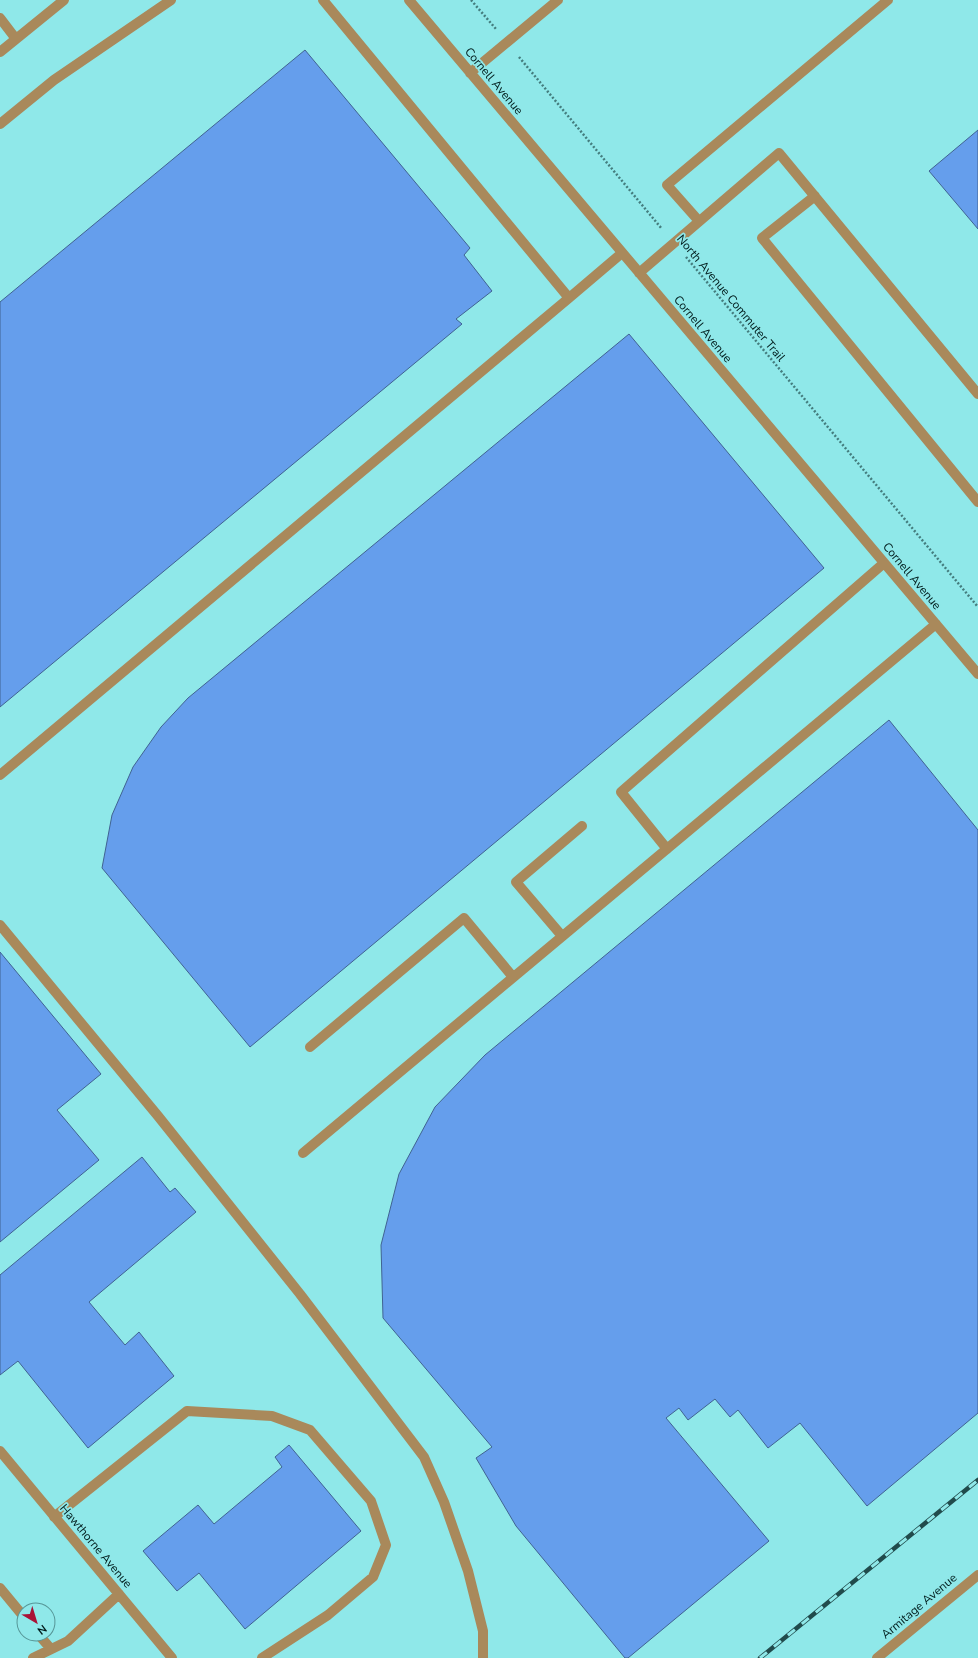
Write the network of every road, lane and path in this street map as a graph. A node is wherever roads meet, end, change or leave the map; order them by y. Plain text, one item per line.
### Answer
1 (64, 0) edge
2 (171, 0) edge
3 (323, 0) edge
4 (409, 0) edge
5 (472, 0) edge
6 (557, 0) edge
7 (888, 0) edge
8 (0, 18) edge
9 (16, 39) junction
10 (507, 42) junction
11 (0, 52) edge
12 (470, 73) junction
13 (0, 124) edge
14 (814, 196) junction
15 (698, 220) junction
16 (674, 243) junction
17 (622, 253) junction
18 (639, 273) junction
19 (569, 298) junction
20 (978, 394) edge
21 (978, 502) edge
22 (884, 563) junction
23 (978, 607) edge
24 (936, 624) junction
25 (978, 674) edge
26 (0, 775) edge
27 (582, 826) dead end
28 (667, 849) junction
29 (0, 925) edge
30 (562, 936) junction
31 (513, 977) junction
32 (310, 1048) dead end
33 (303, 1153) dead end
34 (0, 1451) edge
35 (54, 1516) junction
36 (978, 1575) edge
37 (0, 1588) edge
38 (119, 1594) junction
39 (16, 1607) edge
40 (45, 1642) edge
41 (51, 1649) junction
42 (33, 1658) edge
43 (172, 1658) edge
44 (262, 1658) edge
45 (483, 1658) edge
46 (877, 1658) edge

1 - 9 street
2 - 13 street
3 - 19 street
4 - 12 street, Cornell Avenue
5 - 10 path, North Avenue Commuter Trail
6 - 10 street
7 - 15 street
8 - 9 street
9 - 11 street
10 - 12 street
10 - 16 path, North Avenue Commuter Trail
12 - 17 street, Cornell Avenue
14 - 15 street
14 - 20 street
14 - 21 street
15 - 16 street
16 - 18 street
16 - 23 path, North Avenue Commuter Trail
17 - 18 street, Cornell Avenue
17 - 19 street
18 - 22 street, Cornell Avenue
19 - 26 street
22 - 24 street, Cornell Avenue
22 - 28 street
24 - 25 street, Cornell Avenue
24 - 28 street
27 - 30 street
28 - 30 street
29 - 45 street
30 - 31 street
31 - 32 street
31 - 33 street
34 - 35 street, Hawthorne Avenue
35 - 38 street, Hawthorne Avenue
35 - 44 street
36 - 46 street, Armitage Avenue
37 - 39 street
38 - 41 street
38 - 43 street, Hawthorne Avenue
40 - 41 street
41 - 42 street

